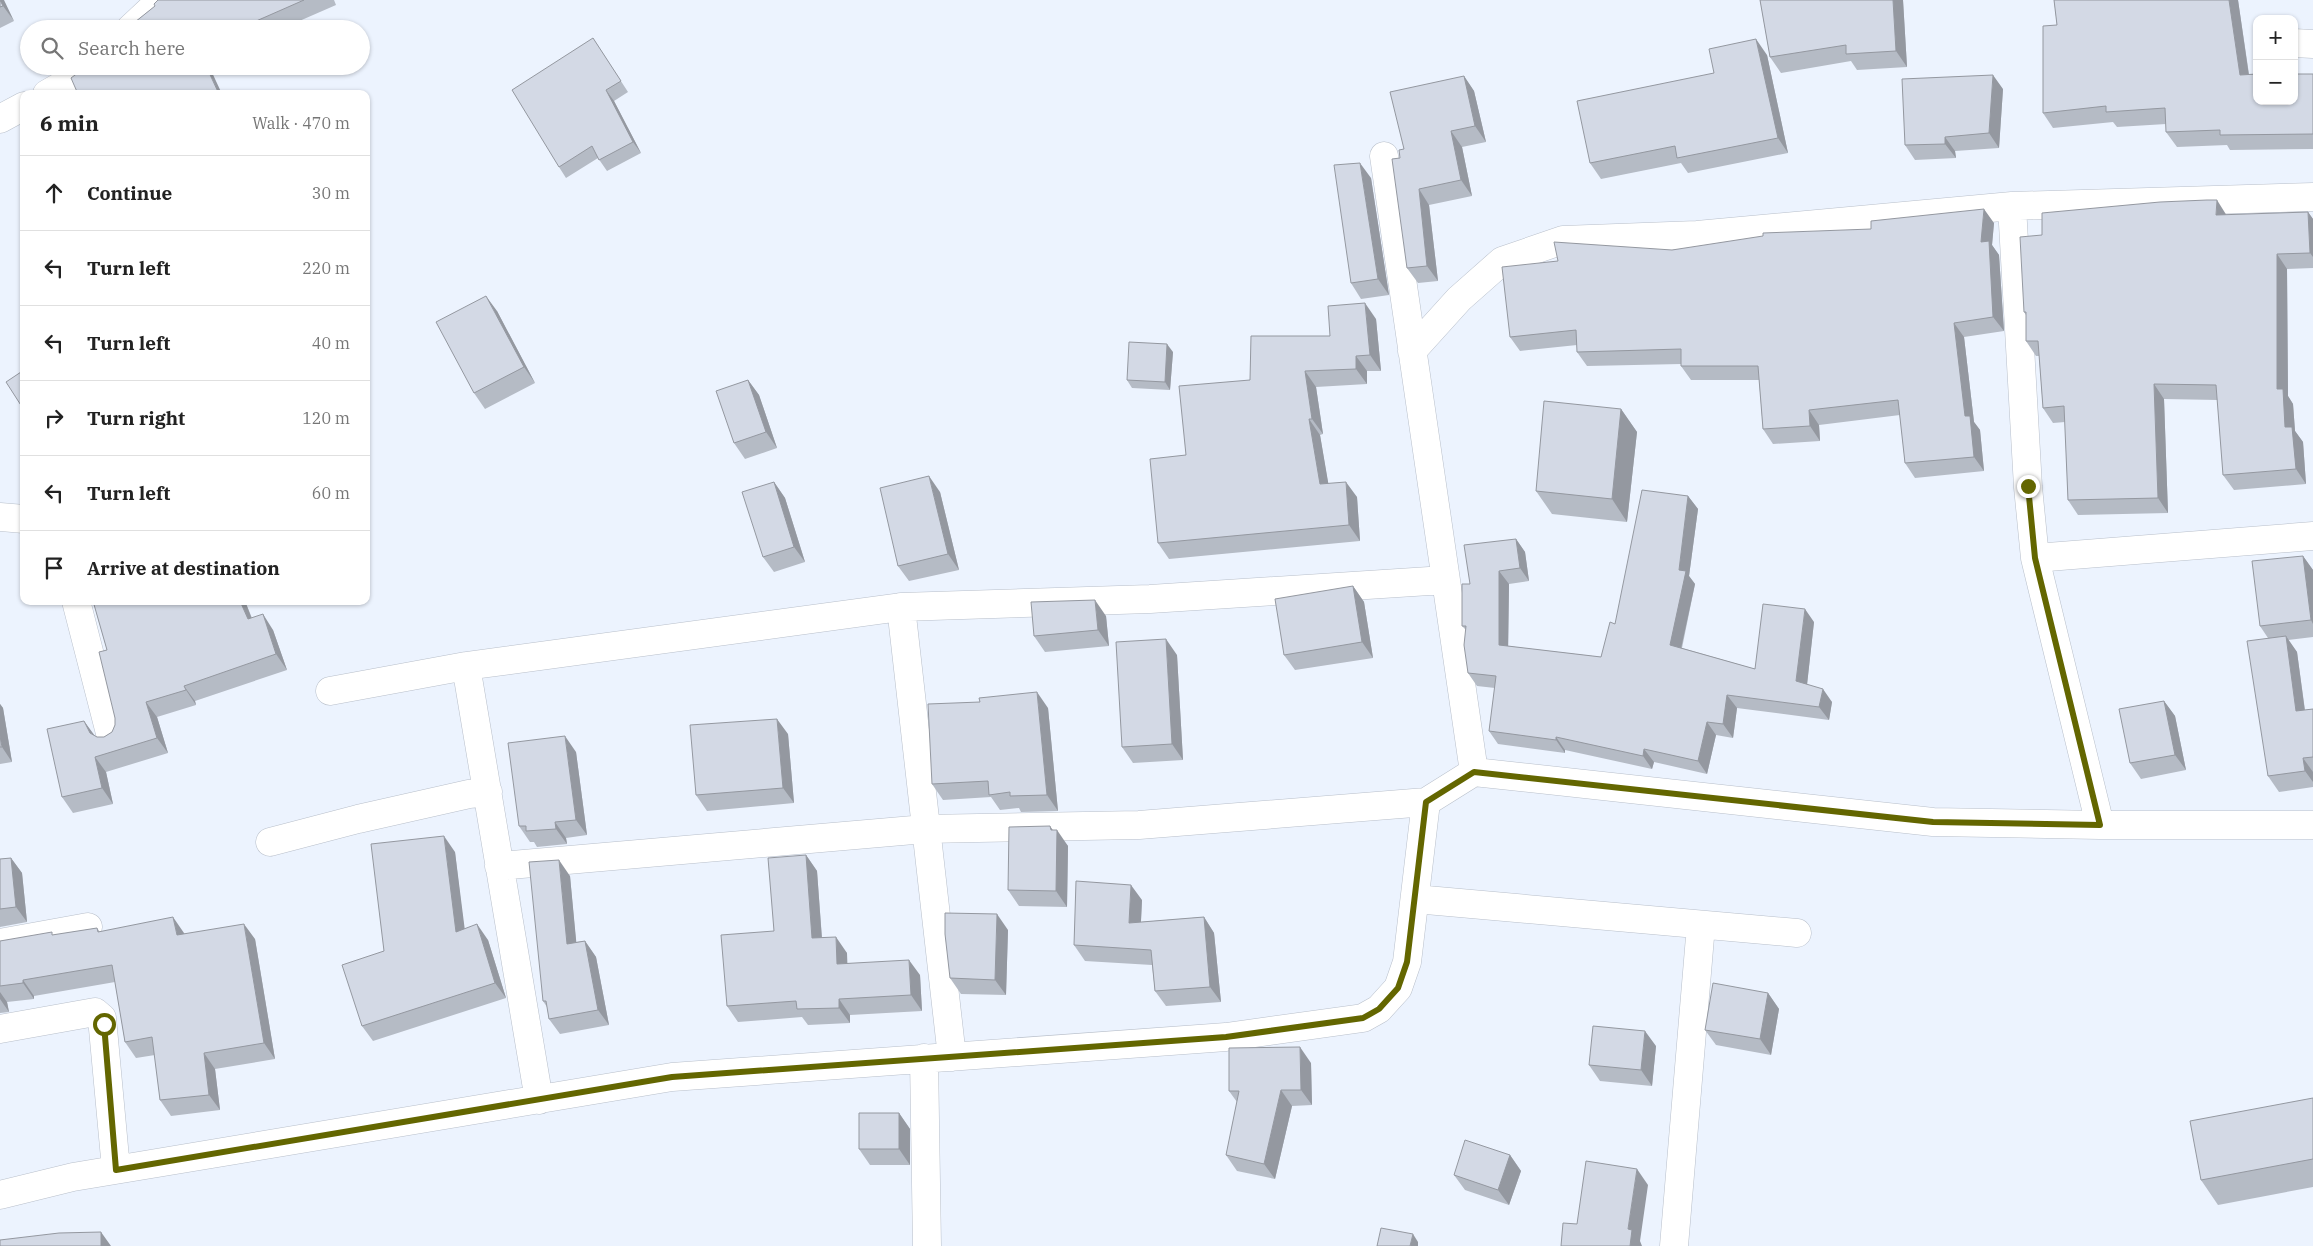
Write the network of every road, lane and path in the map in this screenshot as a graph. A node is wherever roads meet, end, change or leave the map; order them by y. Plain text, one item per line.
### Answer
1 (161, 0) edge
2 (140, 20) edge
3 (2298, 43) edge
4 (2313, 44) edge
5 (80, 75) edge
6 (54, 90) edge
7 (20, 108) edge
8 (0, 120) edge
9 (1384, 156) dead end
10 (2313, 197) edge
11 (2012, 206) junction
12 (1412, 351) junction
13 (0, 517) edge
14 (20, 519) edge
15 (2313, 536) edge
16 (2035, 558) junction
17 (1446, 580) junction
18 (77, 605) edge
19 (901, 606) junction
20 (466, 666) junction
21 (330, 691) dead end
22 (110, 737) edge
23 (1474, 772) junction
24 (488, 792) junction
25 (1426, 802) junction
26 (2313, 824) edge
27 (2100, 825) junction
28 (924, 829) junction
29 (270, 842) dead end
30 (499, 866) junction
31 (1415, 898) junction
32 (1701, 925) junction
33 (88, 928) edge
34 (1797, 933) dead end
35 (0, 943) edge
36 (0, 1029) edge
37 (952, 1057) junction
38 (924, 1058) junction
39 (539, 1100) junction
40 (116, 1170) junction
41 (0, 1195) edge
42 (927, 1246) edge
43 (1674, 1246) edge

1 - 2 street
3 - 4 street
5 - 6 street
7 - 8 street
9 - 12 street
10 - 11 street
11 - 12 street
11 - 16 street
12 - 17 street
13 - 14 street
15 - 16 street
16 - 27 street
17 - 19 street
17 - 23 street
18 - 22 street
19 - 20 street
19 - 28 street
20 - 21 street
20 - 24 street
23 - 25 street
23 - 27 street
24 - 29 street
24 - 30 street
25 - 28 street
25 - 31 street
26 - 27 street
28 - 30 street
28 - 37 street
30 - 39 street
31 - 32 street
31 - 37 street
32 - 34 street
32 - 43 street
33 - 35 street
36 - 40 street
37 - 38 street
38 - 39 street
38 - 42 street
39 - 40 street
40 - 41 street

